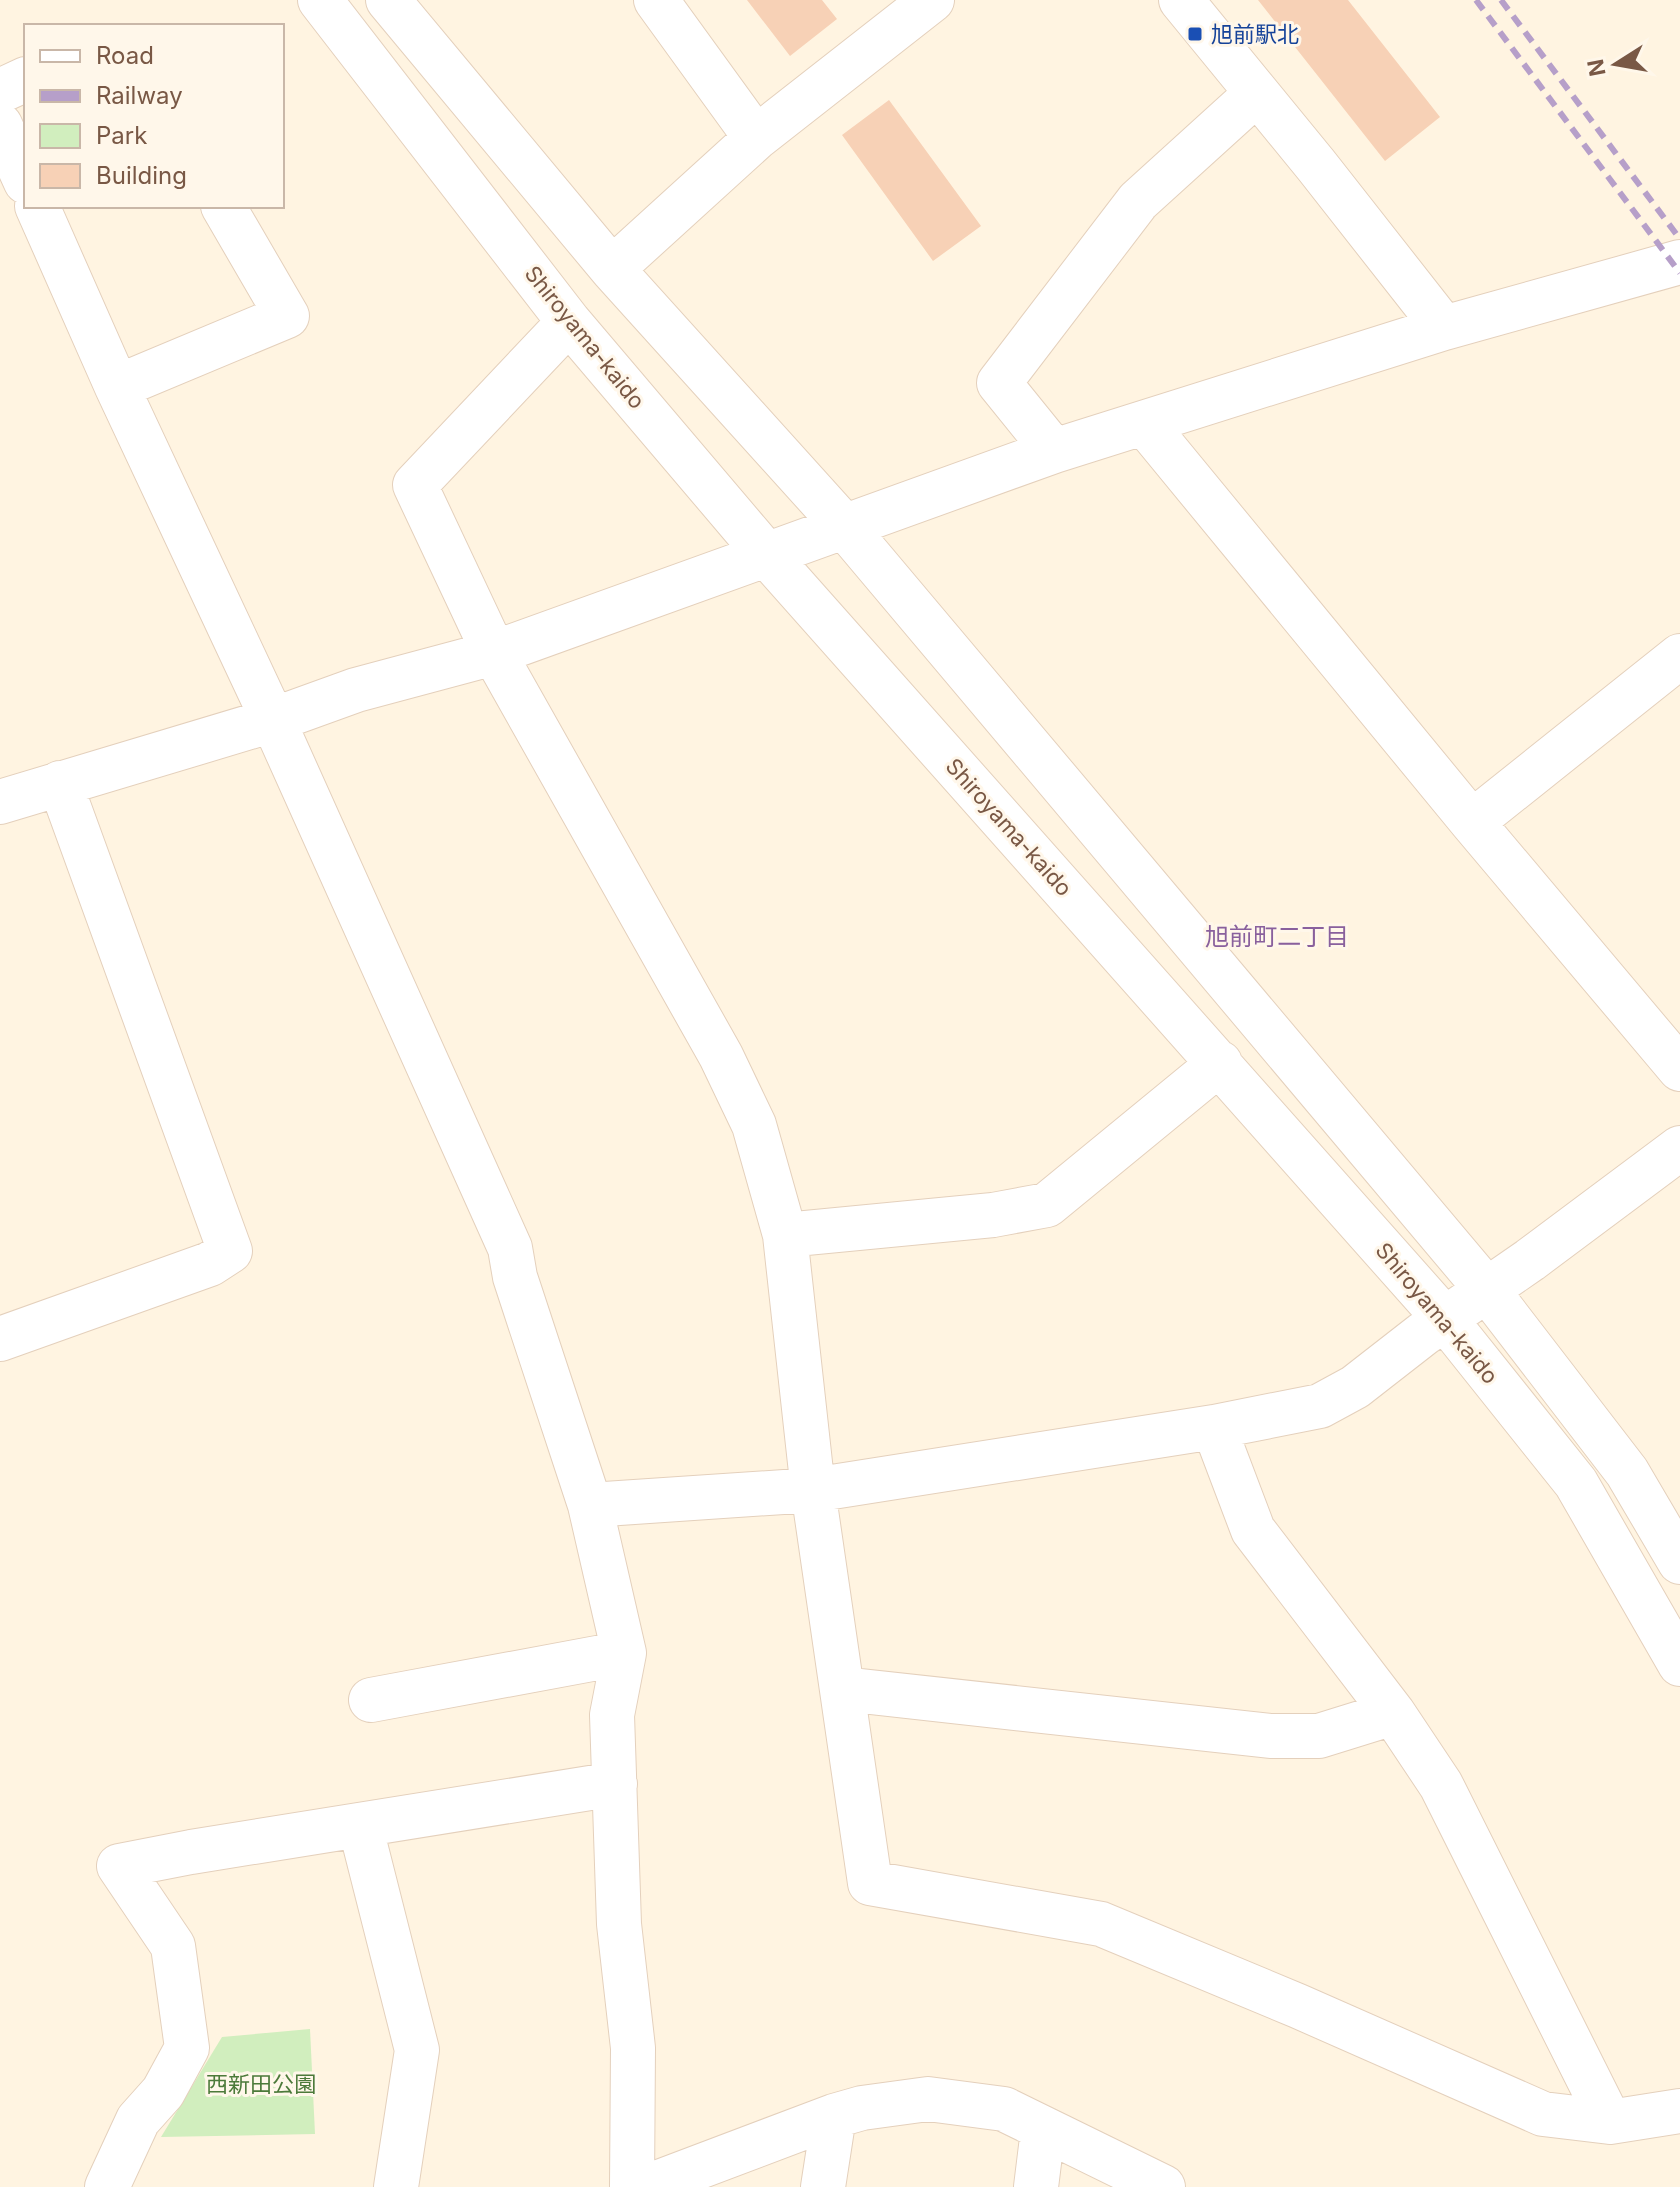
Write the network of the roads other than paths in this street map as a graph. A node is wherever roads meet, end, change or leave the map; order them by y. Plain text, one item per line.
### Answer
1 (320, 0) edge
2 (388, 0) edge
3 (656, 0) edge
4 (932, 0) edge
5 (1181, 0) edge
6 (24, 80) edge
7 (0, 91) edge
8 (1257, 93) junction
9 (0, 125) edge
10 (756, 138) junction
11 (24, 178) edge
12 (38, 208) edge
13 (224, 208) edge
14 (1680, 262) edge
15 (612, 269) junction
16 (569, 322) junction
17 (1444, 328) junction
18 (117, 387) junction
19 (1144, 423) junction
20 (1054, 451) junction
21 (844, 526) junction
22 (766, 554) junction
23 (494, 653) junction
24 (1680, 656) edge
25 (273, 720) junction
26 (60, 783) junction
27 (0, 802) edge
28 (1472, 822) junction
29 (1220, 1063) junction
30 (1680, 1069) edge
31 (1680, 1148) edge
32 (785, 1235) junction
33 (1487, 1290) junction
34 (1445, 1319) junction
35 (0, 1339) edge
36 (1214, 1427) junction
37 (813, 1490) junction
38 (590, 1505) junction
39 (1680, 1562) edge
40 (624, 1653) junction
41 (1680, 1664) edge
42 (843, 1689) junction
43 (371, 1700) dead end
44 (1393, 1713) junction
45 (615, 1784) junction
46 (360, 1825) junction
47 (1680, 2111) edge
48 (834, 2116) junction
49 (1610, 2122) junction
50 (1043, 2130) junction
51 (107, 2187) edge
52 (396, 2187) edge
53 (632, 2187) edge
54 (646, 2187) edge
55 (823, 2187) edge
56 (1036, 2187) edge
57 (1163, 2187) edge

1 - 16 street, Shiroyama-kaido
2 - 15 street
3 - 10 street
4 - 10 street
5 - 8 street
6 - 7 street
8 - 17 street
8 - 20 street
9 - 11 street
10 - 15 street
12 - 18 street
13 - 18 street
14 - 17 street
15 - 21 street
16 - 22 street, Shiroyama-kaido
16 - 23 street
17 - 19 street
18 - 25 street
19 - 20 street
19 - 28 street
20 - 21 street
21 - 22 street
21 - 33 street
22 - 23 street
22 - 29 street, Shiroyama-kaido
23 - 25 street
23 - 32 street
24 - 28 street
25 - 26 street
25 - 38 street
26 - 27 street
26 - 35 street
28 - 30 street
29 - 32 street
29 - 34 street, Shiroyama-kaido
31 - 33 street
32 - 37 street
33 - 34 street
33 - 39 street
34 - 36 street
34 - 41 street, Shiroyama-kaido
36 - 37 street
36 - 44 street
37 - 38 street
37 - 42 street
38 - 40 street
40 - 43 street
40 - 45 street
42 - 44 street
42 - 49 street
44 - 49 street
45 - 46 street
45 - 53 street
46 - 51 street
46 - 52 street
47 - 49 street
48 - 50 street
48 - 54 street
48 - 55 street
50 - 56 street
50 - 57 street

